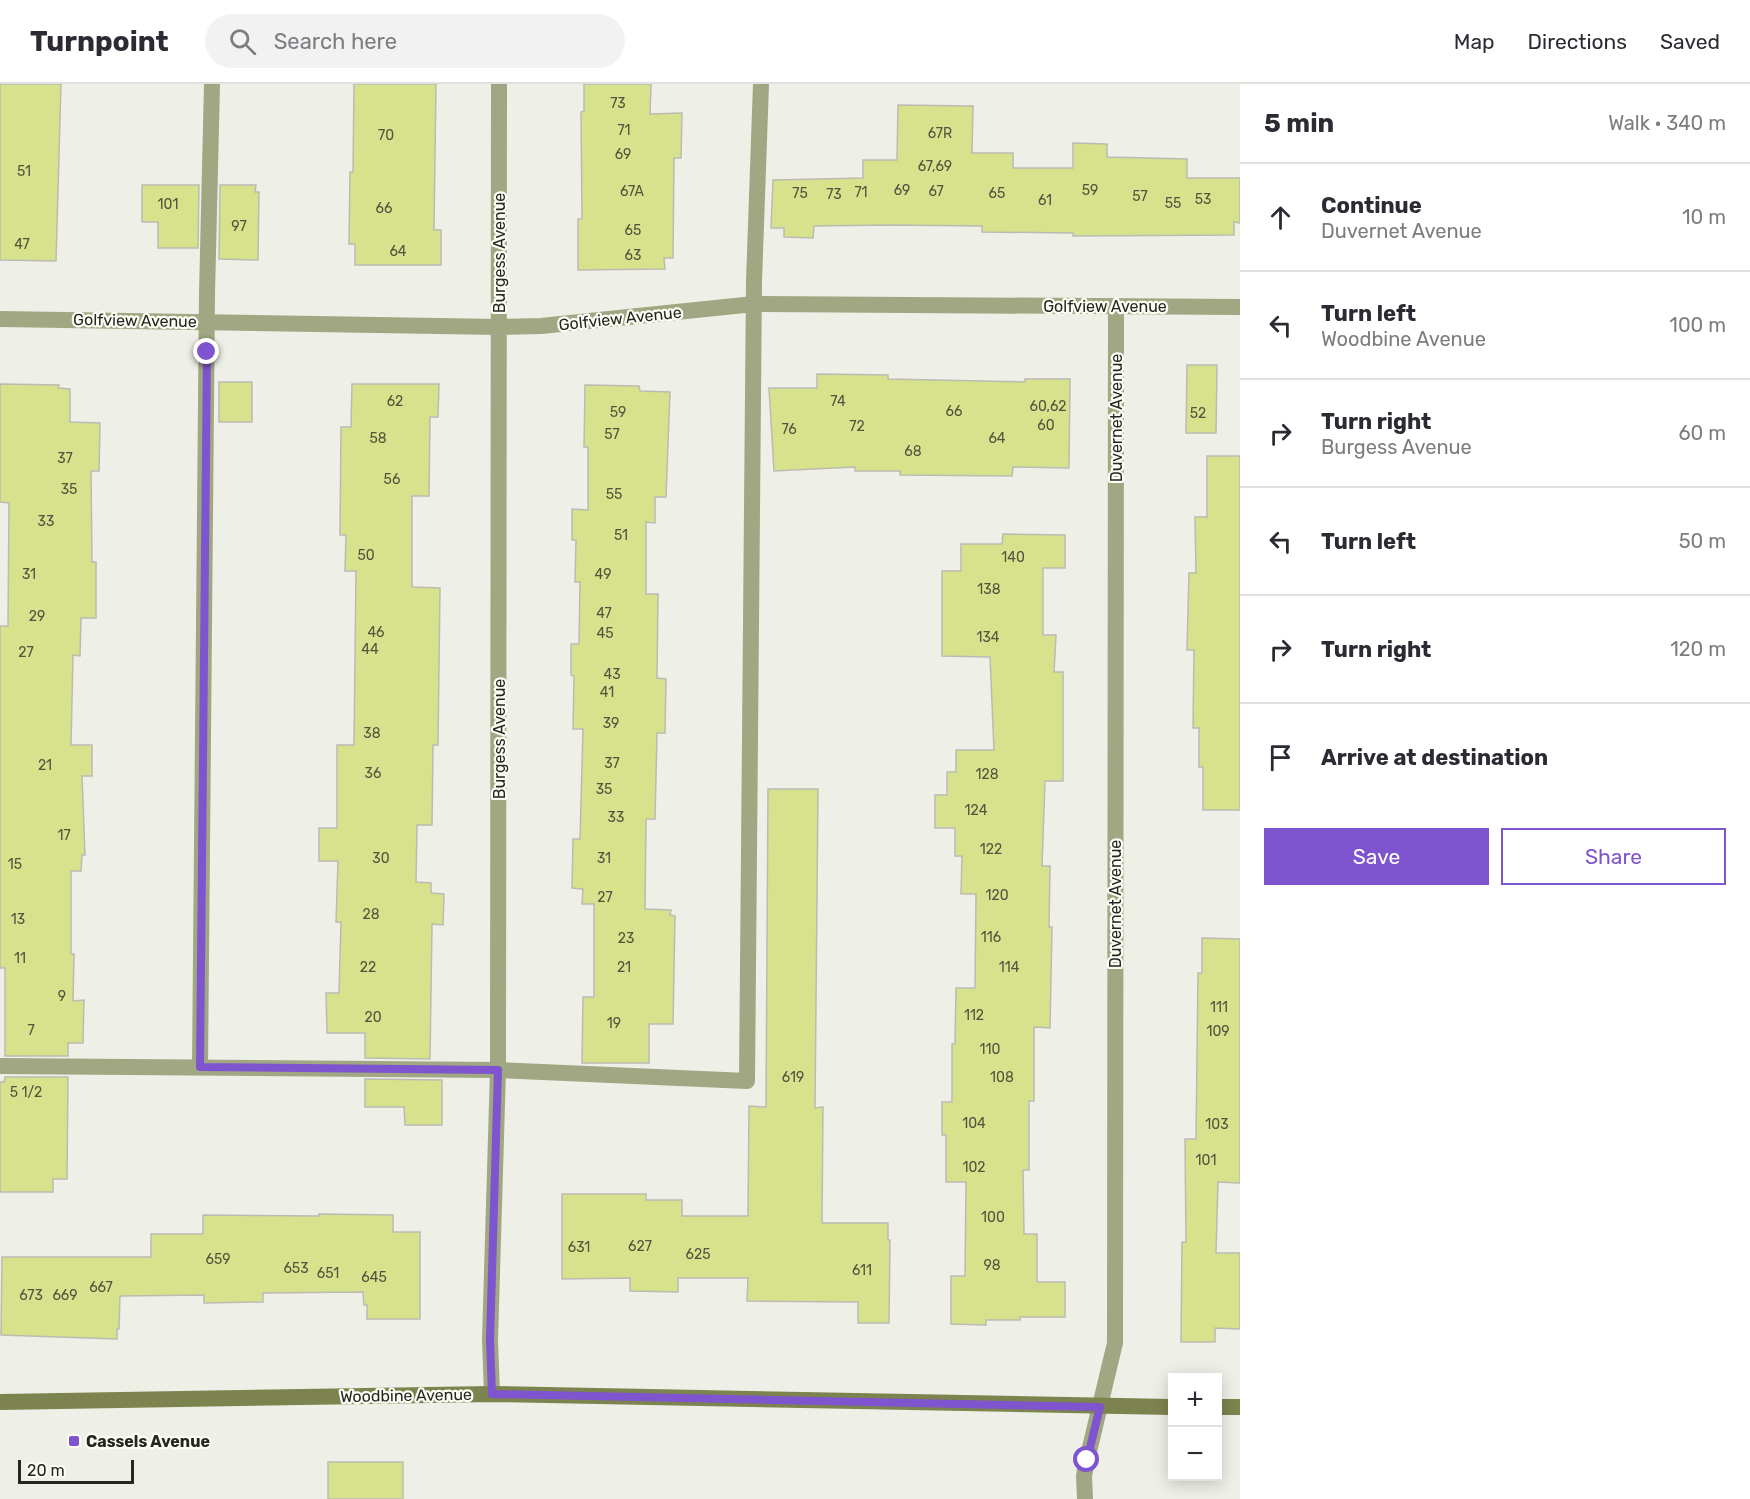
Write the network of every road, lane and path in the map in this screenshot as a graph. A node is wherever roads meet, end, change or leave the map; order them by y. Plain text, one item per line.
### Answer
1 (212, 84) edge
2 (500, 84) edge
3 (761, 84) edge
4 (754, 304) junction
5 (1116, 306) junction
6 (1240, 307) edge
7 (0, 319) edge
8 (207, 321) junction
9 (499, 327) junction
10 (0, 1066) edge
11 (200, 1067) junction
12 (498, 1070) junction
13 (492, 1394) junction
14 (0, 1402) edge
15 (1100, 1407) junction
16 (1168, 1407) edge
17 (1222, 1407) edge
18 (1240, 1407) edge
19 (1085, 1499) edge

1 - 8 street
2 - 9 street, Burgess Avenue
3 - 4 street
4 - 5 street, Golfview Avenue
4 - 9 street, Golfview Avenue
4 - 12 street
5 - 6 street, Golfview Avenue
5 - 15 street, Duvernet Avenue
7 - 8 street, Golfview Avenue
8 - 9 street, Golfview Avenue
8 - 11 street
9 - 12 street, Burgess Avenue
10 - 11 street
11 - 12 street
12 - 13 street, Burgess Avenue
13 - 14 main road, Woodbine Avenue
13 - 15 main road, Woodbine Avenue
15 - 16 main road, Woodbine Avenue
15 - 19 street, Duvernet Avenue
17 - 18 main road

